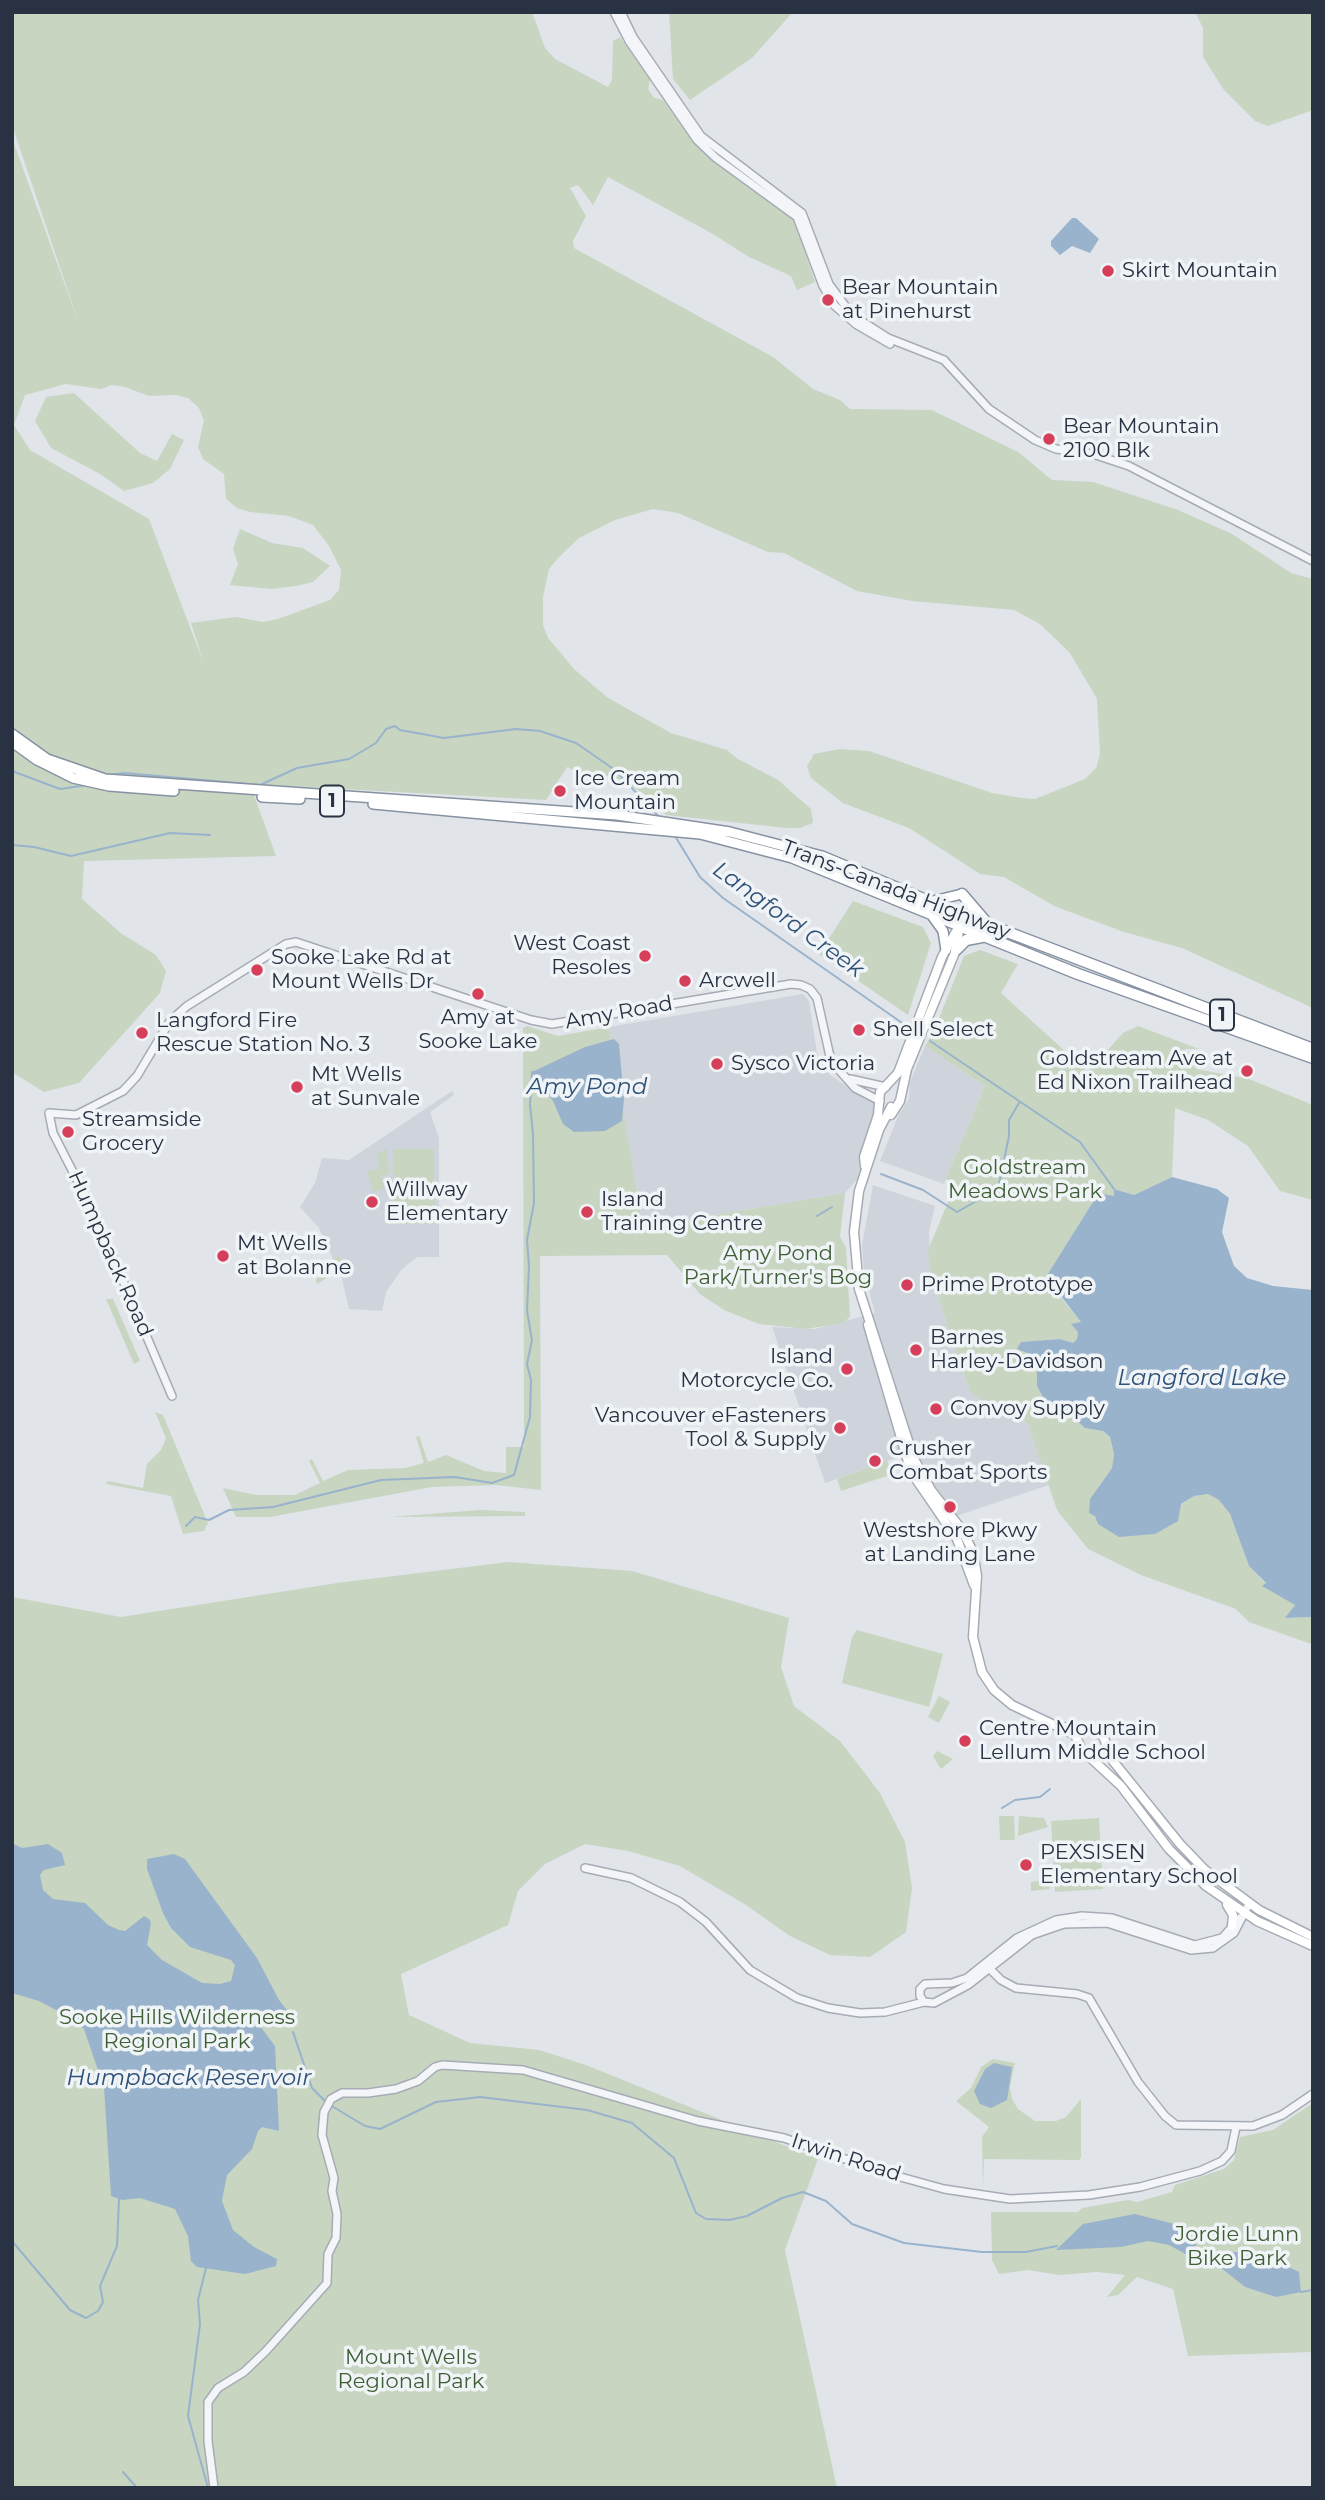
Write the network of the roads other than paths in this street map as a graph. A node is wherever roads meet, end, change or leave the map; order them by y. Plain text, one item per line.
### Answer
1 (614, 12) edge
2 (621, 12) edge
3 (951, 367) junction
4 (1313, 561) edge
5 (12, 734) edge
6 (12, 742) edge
7 (519, 809) junction
8 (663, 828) junction
9 (855, 883) junction
10 (962, 894) joint
11 (930, 901) junction
12 (963, 915) junction
13 (931, 916) junction
14 (959, 926) junction
15 (995, 928) junction
16 (986, 937) junction
17 (951, 950) junction
18 (1313, 1049) edge
19 (1313, 1058) edge
20 (847, 1079) junction
21 (883, 1087) junction
22 (880, 1101) junction
23 (896, 1103) junction
24 (70, 1115) junction
25 (53, 1133) junction
26 (865, 1169) junction
27 (172, 1396) dead end
28 (1061, 1726) junction
29 (1090, 1731) junction
30 (1080, 1742) junction
31 (1105, 1745) junction
32 (1086, 1754) junction
33 (585, 1868) dead end
34 (1223, 1899) junction
35 (1249, 1904) junction
36 (1242, 1916) junction
37 (1232, 1926) junction
38 (1313, 1937) edge
39 (1313, 1946) edge
40 (987, 1966) junction
41 (936, 1985) junction
42 (919, 1993) junction
43 (939, 1998) junction
44 (925, 2002) junction
45 (907, 2007) junction
46 (1313, 2094) edge
47 (1236, 2127) junction
48 (214, 2488) edge

1 - 3 street
2 - 3 street
3 - 4 street
5 - 7 highway, Trans-Canada Highway / 1
6 - 8 highway, Trans-Canada Highway / 1
7 - 8 highway
7 - 11 highway, Trans-Canada Highway / 1
8 - 9 highway, Trans-Canada Highway / 1
9 - 12 highway
9 - 13 highway, Trans-Canada Highway / 1
10 - 11 highway
10 - 15 highway
11 - 12 highway, Trans-Canada Highway / 1
12 - 14 main road
12 - 15 highway, Trans-Canada Highway / 1
13 - 14 highway, Trans-Canada Highway / 1
13 - 17 highway
14 - 16 highway, Trans-Canada Highway / 1
14 - 17 main road
15 - 18 highway, Trans-Canada Highway / 1
16 - 17 highway
16 - 19 highway, Trans-Canada Highway / 1
17 - 21 main road
17 - 23 main road
20 - 21 street
20 - 22 street, Amy Road
20 - 24 street, Amy Road
21 - 22 main road
21 - 23 main road
22 - 23 main road
22 - 26 main road
23 - 26 main road
24 - 25 street
24 - 25 street, Humpback Road
25 - 27 street, Humpback Road
26 - 28 main road
28 - 29 main road
28 - 30 main road
29 - 30 main road
29 - 31 main road
30 - 32 main road
31 - 32 main road
31 - 35 main road
32 - 34 main road
33 - 45 street
34 - 36 main road
34 - 37 main road
35 - 36 street
35 - 38 main road
36 - 37 street
36 - 39 main road
36 - 40 street
37 - 40 street
40 - 41 street
40 - 43 street
40 - 47 street
41 - 42 street
41 - 43 street
42 - 44 street
42 - 45 street
43 - 44 street
44 - 45 street
46 - 47 street
47 - 48 street, Irwin Road

